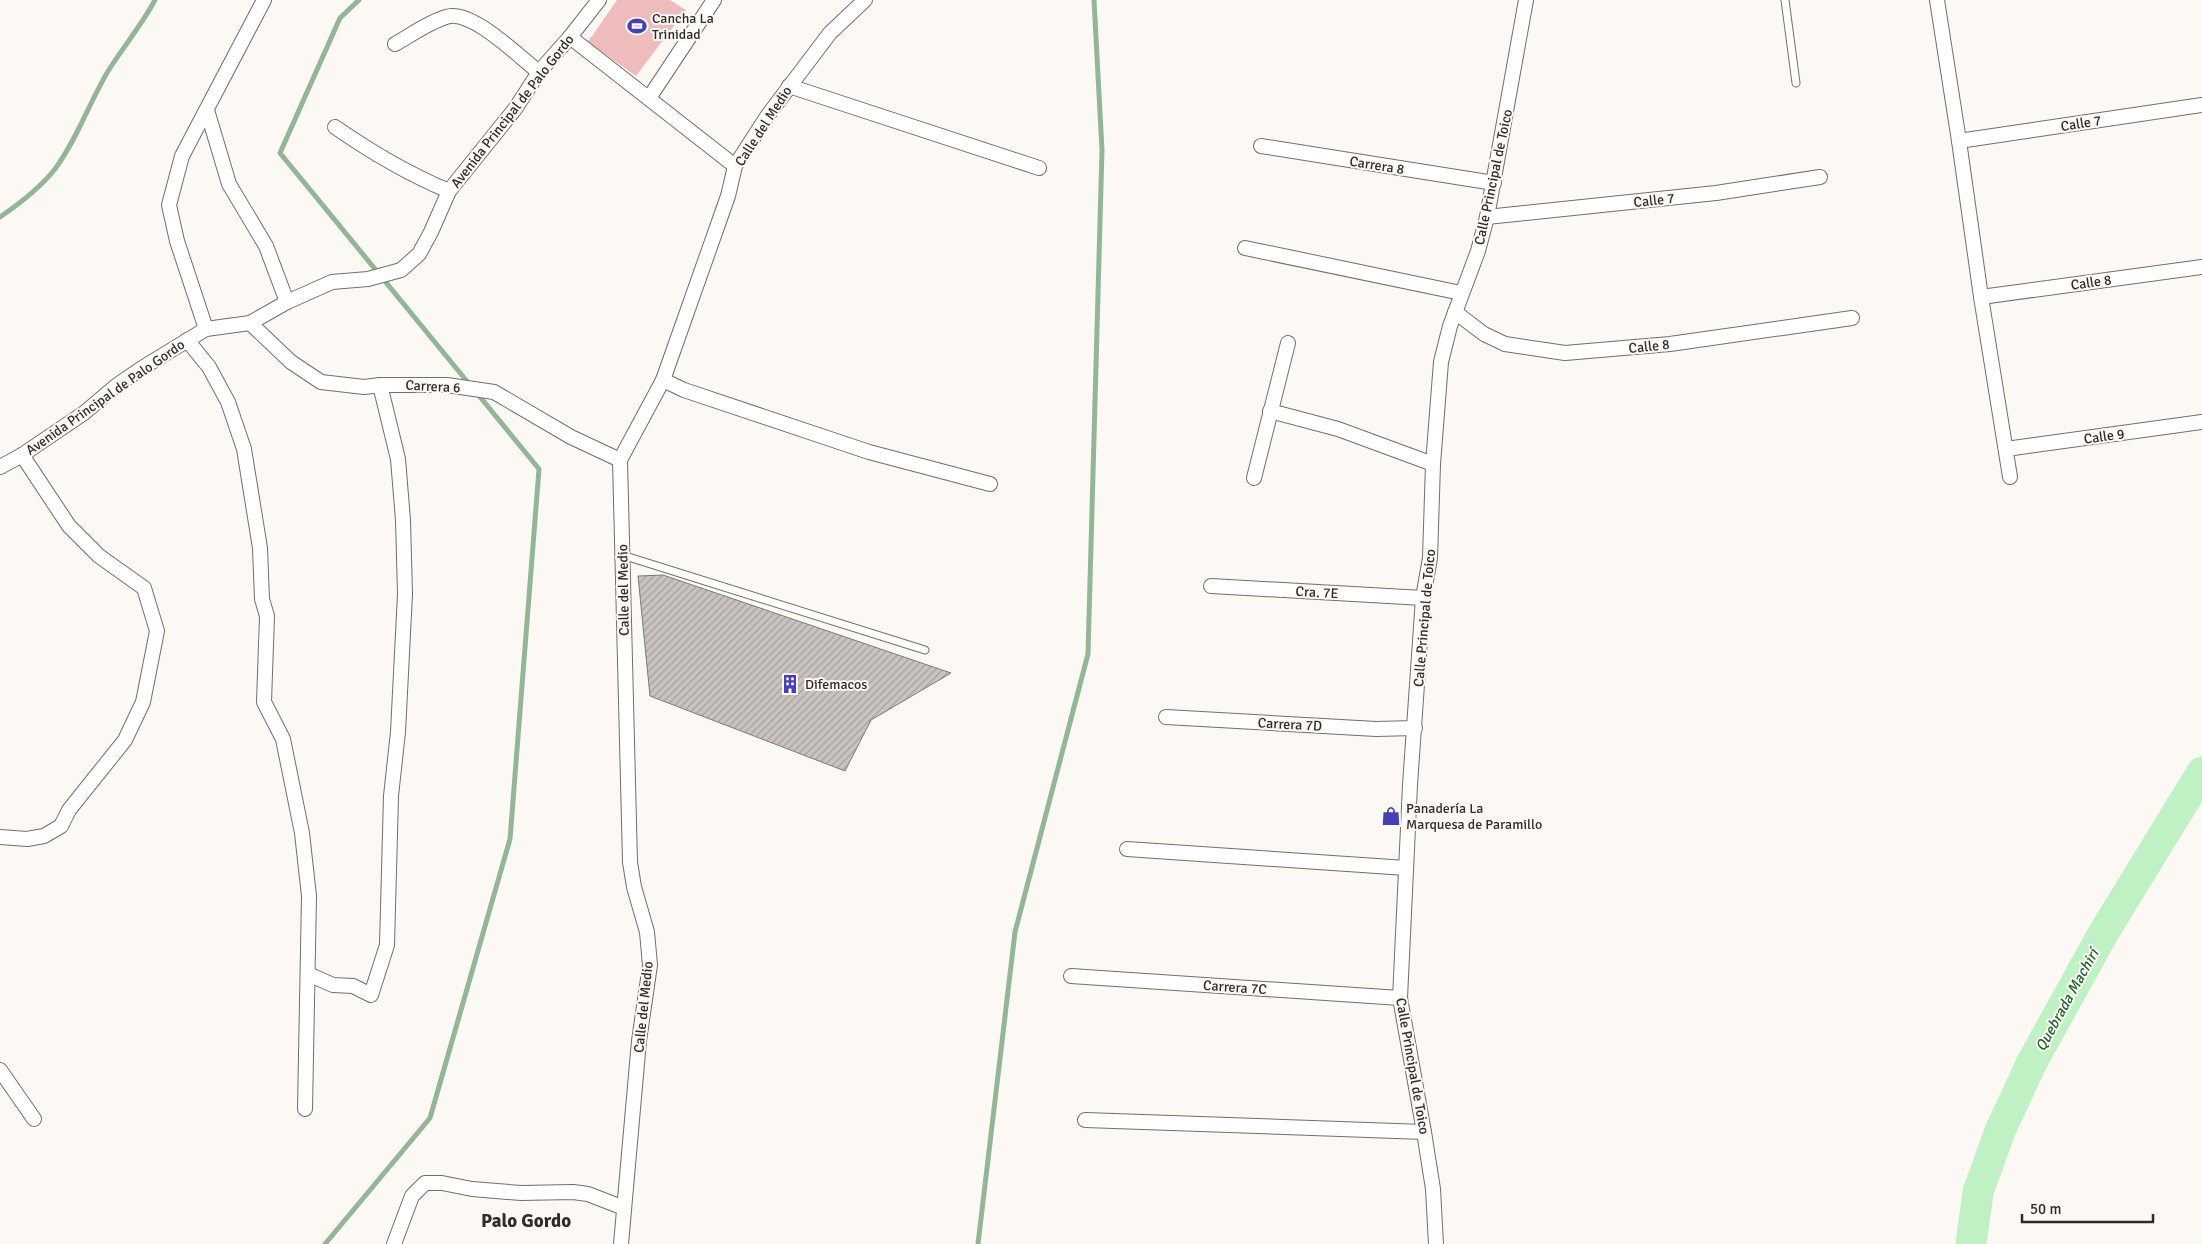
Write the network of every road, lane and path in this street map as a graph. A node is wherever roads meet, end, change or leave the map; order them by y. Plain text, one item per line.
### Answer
1 (264, 0) edge
2 (599, 0) edge
3 (714, 0) edge
4 (865, 0) edge
5 (1526, 0) edge
6 (1786, 0) edge
7 (1937, 0) edge
8 (570, 37) junction
9 (395, 44) dead end
10 (538, 72) junction
11 (1796, 83) dead end
12 (789, 86) junction
13 (649, 98) junction
14 (2202, 105) edge
15 (207, 110) junction
16 (335, 127) dead end
17 (1959, 141) junction
18 (1261, 146) dead end
19 (735, 166) junction
20 (1039, 168) dead end
21 (1820, 177) dead end
22 (1494, 183) junction
23 (449, 191) junction
24 (1487, 218) junction
25 (1245, 248) dead end
26 (2202, 267) edge
27 (1461, 293) junction
28 (1980, 297) junction
29 (287, 302) junction
30 (1455, 312) junction
31 (1852, 318) dead end
32 (250, 323) junction
33 (206, 329) junction
34 (187, 340) junction
35 (1288, 343) dead end
36 (663, 380) junction
37 (380, 385) junction
38 (1270, 411) junction
39 (2202, 422) edge
40 (2006, 450) junction
41 (22, 455) junction
42 (620, 460) junction
43 (1432, 464) junction
44 (0, 467) edge
45 (2010, 476) dead end
46 (1254, 478) dead end
47 (990, 484) dead end
48 (622, 555) junction
49 (1211, 586) dead end
50 (1423, 598) junction
51 (925, 650) dead end
52 (1166, 717) dead end
53 (1415, 728) junction
54 (0, 838) edge
55 (1127, 849) dead end
56 (1406, 868) junction
57 (308, 974) junction
58 (1071, 976) dead end
59 (1400, 998) junction
60 (0, 1070) edge
61 (305, 1109) dead end
62 (34, 1120) dead end
63 (1085, 1120) dead end
64 (1424, 1132) junction
65 (624, 1208) junction
66 (394, 1244) edge
67 (621, 1244) edge
68 (1436, 1244) edge

1 - 15 street
2 - 8 street, Avenida Principal de Palo Gordo
3 - 13 street
4 - 12 street, Calle del Medio
5 - 22 street, Calle Principal de Toico
6 - 11 lane
7 - 17 street
8 - 10 street, Avenida Principal de Palo Gordo
8 - 13 street
9 - 10 street
10 - 23 street, Avenida Principal de Palo Gordo
12 - 19 street, Calle del Medio
12 - 20 street
13 - 19 street
14 - 17 street, Calle 7
15 - 29 street
15 - 33 street
16 - 23 street
17 - 28 street
18 - 22 street, Carrera 8
19 - 36 street, Calle del Medio
21 - 24 street, Calle 7
22 - 24 street, Calle Principal de Toico
23 - 29 street, Avenida Principal de Palo Gordo
24 - 27 street, Calle Principal de Toico
25 - 27 street
26 - 28 street, Calle 8
27 - 30 street, Calle Principal de Toico
28 - 40 street
29 - 32 street, Avenida Principal de Palo Gordo
30 - 31 street, Calle 8
30 - 43 street, Calle Principal de Toico
32 - 33 street, Avenida Principal de Palo Gordo
32 - 37 street, Carrera 6
33 - 34 street, Avenida Principal de Palo Gordo
34 - 41 street, Avenida Principal de Palo Gordo
34 - 57 street
35 - 38 street
36 - 42 street, Calle del Medio
36 - 47 street
37 - 42 street, Carrera 6
37 - 57 street
38 - 43 street
38 - 46 street
39 - 40 street, Calle 9
40 - 45 street
41 - 44 street, Avenida Principal de Palo Gordo
41 - 54 street
42 - 48 street, Calle del Medio
43 - 50 street, Calle Principal de Toico
48 - 51 lane
48 - 65 street, Calle del Medio
49 - 50 street, Cra. 7E
50 - 53 street, Calle Principal de Toico
52 - 53 street, Carrera 7D
53 - 56 street, Calle Principal de Toico
55 - 56 street
56 - 59 street, Calle Principal de Toico
57 - 61 street
58 - 59 street, Carrera 7C
59 - 64 street, Calle Principal de Toico
60 - 62 street
63 - 64 street
64 - 68 street, Calle Principal de Toico
65 - 66 street
65 - 67 street, Calle del Medio

